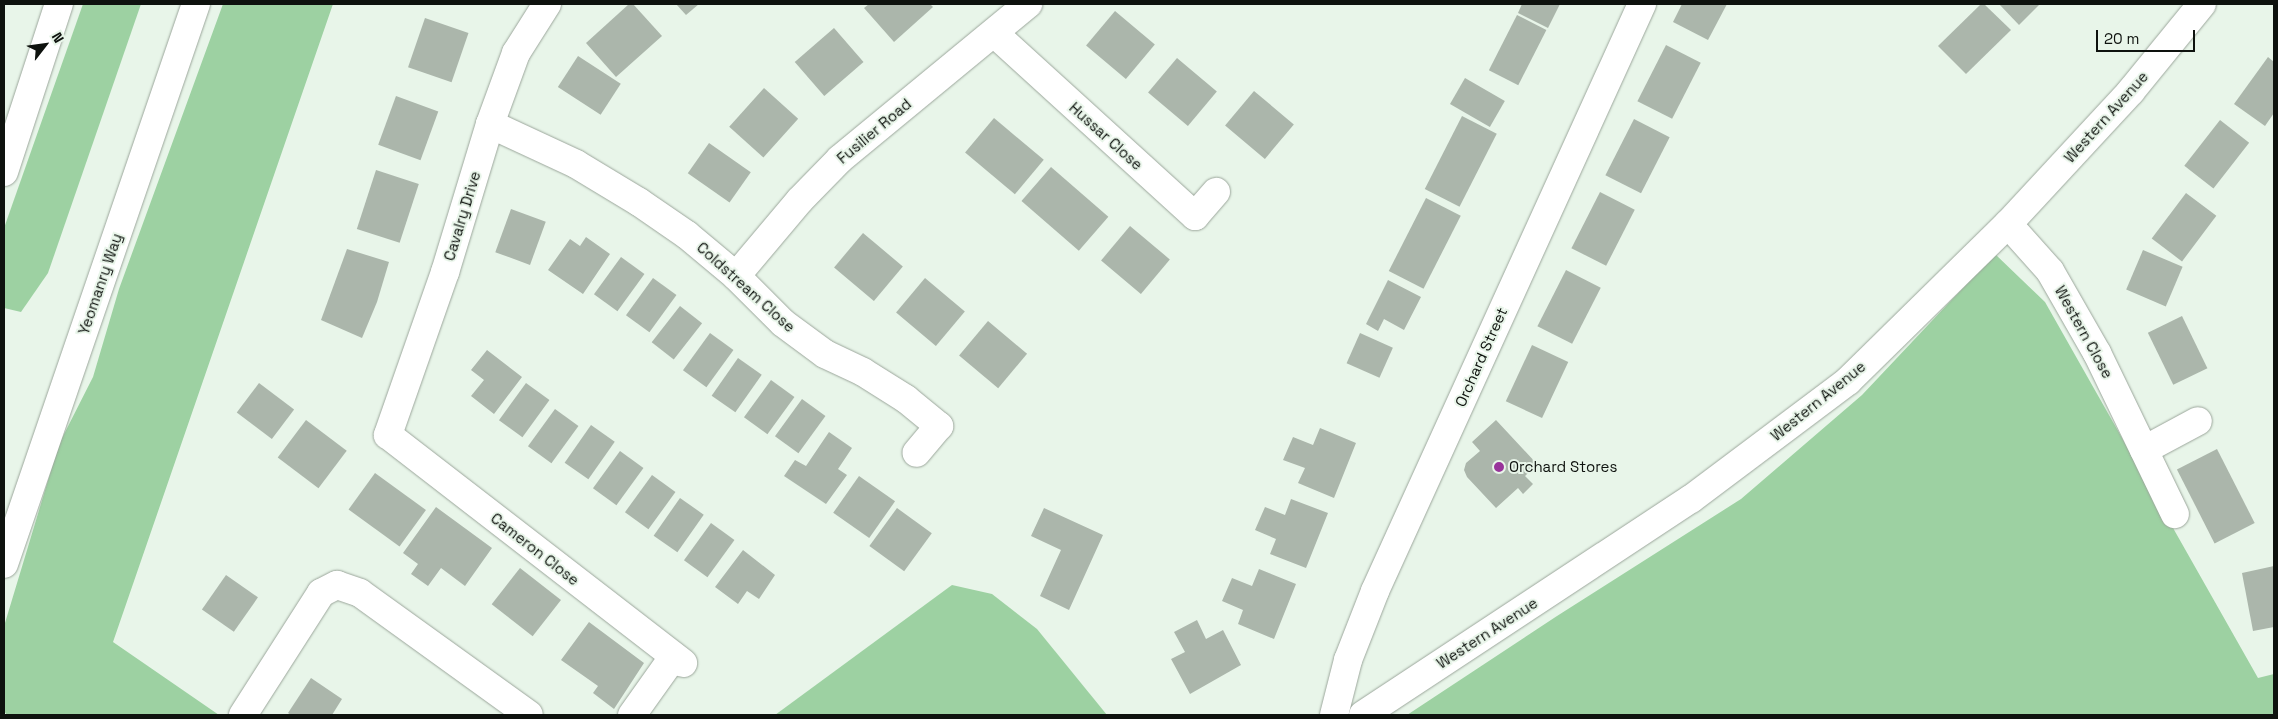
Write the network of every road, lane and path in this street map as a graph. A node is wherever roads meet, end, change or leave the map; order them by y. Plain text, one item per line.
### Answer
1 (59, 4) edge
2 (196, 4) edge
3 (548, 4) edge
4 (1028, 4) edge
5 (1642, 4) edge
6 (2202, 4) edge
7 (994, 33) junction
8 (490, 124) junction
9 (4, 172) edge
10 (1216, 192) dead end
11 (2008, 224) junction
12 (736, 276) junction
13 (2198, 421) dead end
14 (388, 435) joint
15 (2144, 450) junction
16 (916, 453) dead end
17 (2175, 514) dead end
18 (4, 564) edge
19 (242, 715) edge
20 (528, 715) edge
21 (632, 715) edge
22 (1334, 715) edge
23 (1362, 715) edge

1 - 9 street
2 - 18 street, Yeomanry Way
3 - 8 street, Cavalry Drive
4 - 7 street, Fusilier Road
5 - 22 street, Orchard Street
6 - 11 street, Western Avenue
7 - 10 street, Hussar Close
7 - 12 street, Fusilier Road
8 - 12 street, Coldstream Close
8 - 14 street, Cavalry Drive
11 - 15 street, Western Close
11 - 23 street, Western Avenue
12 - 16 street, Coldstream Close
13 - 15 street
14 - 21 street, Cameron Close
15 - 17 street, Western Close
19 - 20 street

